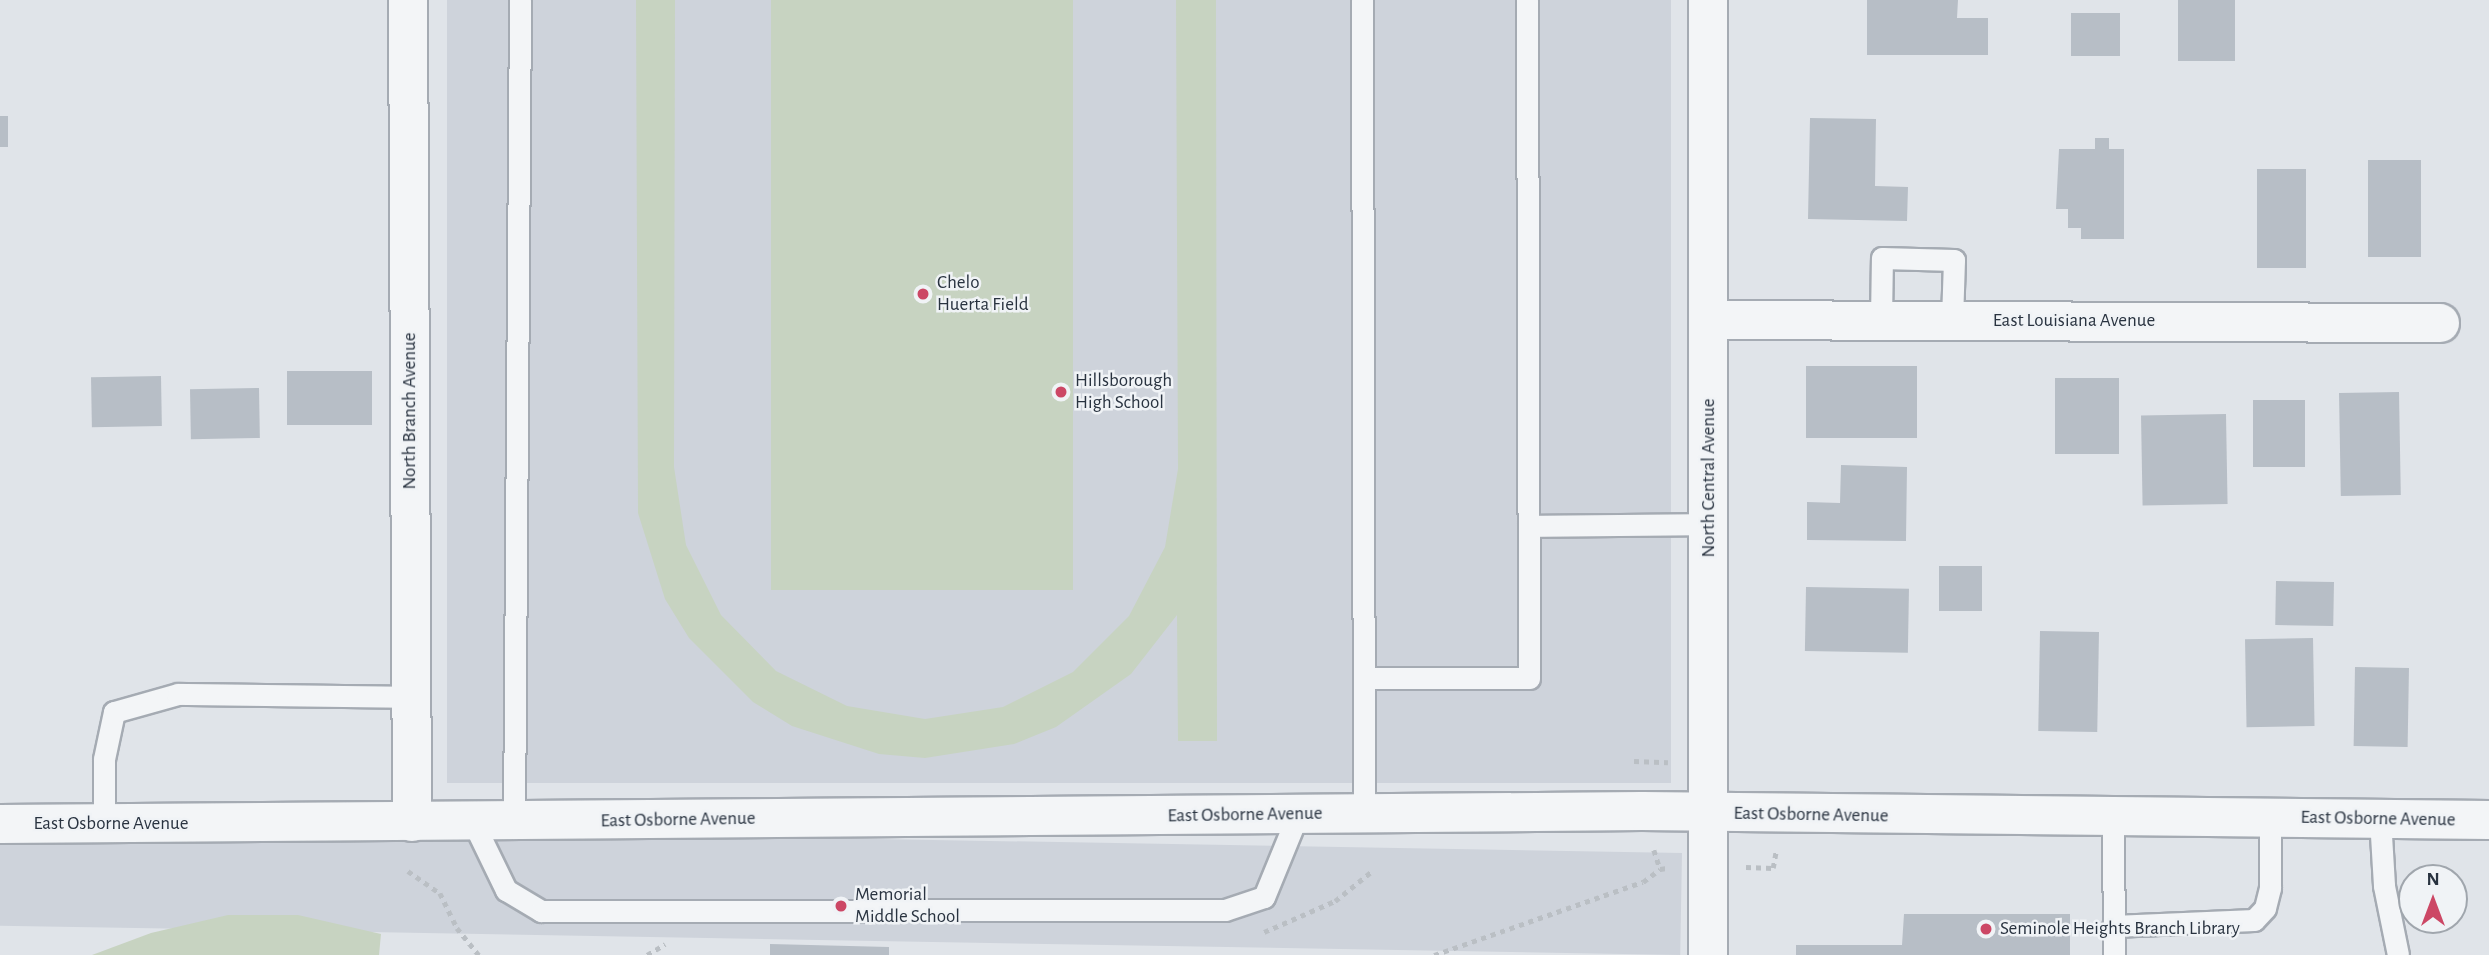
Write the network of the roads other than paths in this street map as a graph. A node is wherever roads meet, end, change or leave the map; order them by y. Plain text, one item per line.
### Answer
1 (408, 0) edge
2 (520, 0) edge
3 (1362, 0) edge
4 (1527, 0) edge
5 (1708, 0) edge
6 (1881, 319) junction
7 (1709, 320) junction
8 (1952, 320) junction
9 (2440, 323) dead end
10 (1709, 524) junction
11 (1529, 526) junction
12 (1365, 678) junction
13 (411, 712) junction
14 (1298, 814) junction
15 (1364, 814) junction
16 (1709, 814) junction
17 (2113, 817) junction
18 (2270, 818) junction
19 (2380, 818) junction
20 (2489, 820) edge
21 (412, 822) junction
22 (473, 822) junction
23 (514, 822) junction
24 (0, 824) edge
25 (104, 824) junction
26 (2113, 926) junction
27 (1708, 955) edge
28 (2113, 955) edge
29 (2399, 955) edge

1 - 13 street, North Branch Avenue
2 - 23 lane
3 - 12 lane
4 - 11 lane
5 - 7 street, North Central Avenue
6 - 7 street, East Louisiana Avenue
6 - 8 street, East Louisiana Avenue
6 - 8 lane
7 - 10 street, North Central Avenue
8 - 9 street, East Louisiana Avenue
10 - 11 lane
10 - 16 street, North Central Avenue
11 - 12 lane
12 - 15 lane
13 - 21 street, North Branch Avenue
13 - 25 lane
14 - 15 street, East Osborne Avenue
14 - 22 lane
14 - 23 street, East Osborne Avenue
15 - 16 street, East Osborne Avenue
16 - 17 street, East Osborne Avenue
16 - 27 street, North Central Avenue
17 - 18 street, East Osborne Avenue
17 - 26 lane
18 - 19 street, East Osborne Avenue
18 - 26 lane
19 - 20 street, East Osborne Avenue
19 - 29 lane
21 - 22 street, East Osborne Avenue
21 - 25 street, East Osborne Avenue
22 - 23 street, East Osborne Avenue
24 - 25 street, East Osborne Avenue
26 - 28 lane

